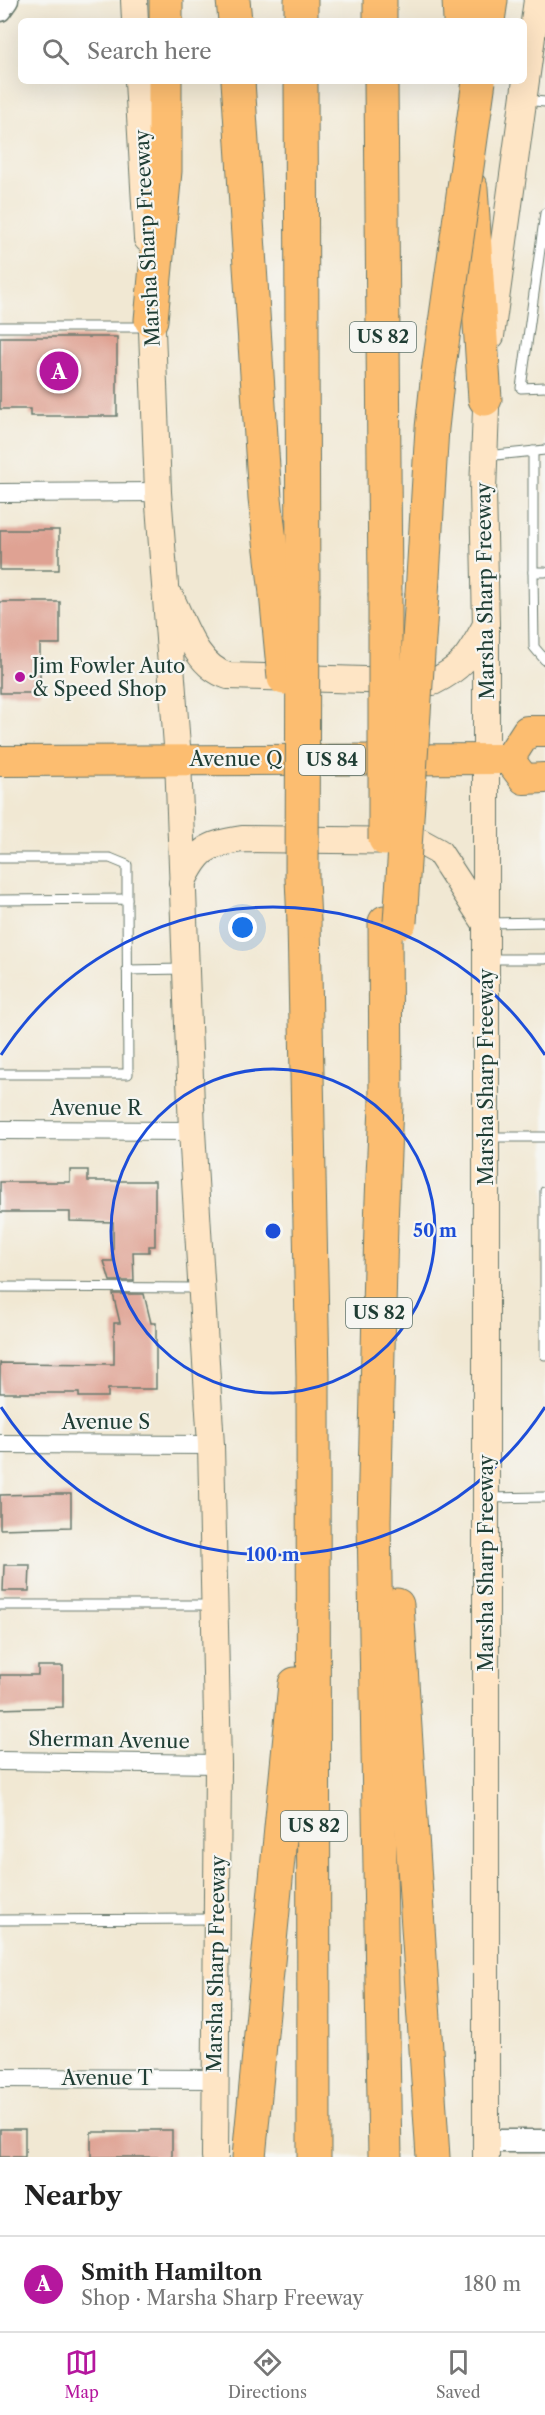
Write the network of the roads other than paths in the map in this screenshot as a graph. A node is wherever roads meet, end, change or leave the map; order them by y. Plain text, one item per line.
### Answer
1 (7, 0) edge
2 (134, 0) edge
3 (166, 0) edge
4 (233, 0) edge
5 (301, 0) edge
6 (380, 0) edge
7 (459, 0) edge
8 (491, 0) edge
9 (537, 0) edge
10 (0, 10) edge
11 (135, 18) edge
12 (166, 18) edge
13 (235, 18) edge
14 (301, 18) edge
15 (380, 18) edge
16 (460, 18) edge
17 (488, 18) edge
18 (138, 84) edge
19 (165, 84) edge
20 (238, 84) edge
21 (301, 84) edge
22 (381, 84) edge
23 (464, 84) edge
24 (479, 84) edge
25 (534, 101) edge
26 (545, 213) edge
27 (152, 323) junction
28 (0, 327) edge
29 (545, 387) edge
30 (485, 399) junction
31 (545, 450) edge
32 (533, 451) junction
33 (484, 456) junction
34 (158, 492) junction
35 (0, 493) edge
36 (533, 572) junction
37 (545, 572) edge
38 (165, 587) junction
39 (289, 593) junction
40 (486, 625) junction
41 (545, 660) edge
42 (545, 731) edge
43 (178, 759) junction
44 (0, 760) edge
45 (497, 760) junction
46 (545, 778) edge
47 (0, 858) edge
48 (182, 884) junction
49 (127, 899) junction
50 (0, 900) edge
51 (393, 922) junction
52 (545, 922) edge
53 (486, 924) junction
54 (486, 959) junction
55 (545, 959) edge
56 (185, 969) junction
57 (127, 970) junction
58 (0, 1074) edge
59 (0, 1130) edge
60 (192, 1131) junction
61 (486, 1137) junction
62 (545, 1137) edge
63 (545, 1191) edge
64 (545, 1215) edge
65 (0, 1287) edge
66 (202, 1288) junction
67 (545, 1355) edge
68 (0, 1444) edge
69 (212, 1444) junction
70 (313, 1494) junction
71 (545, 1497) edge
72 (486, 1498) junction
73 (374, 1521) junction
74 (0, 1605) edge
75 (215, 1605) junction
76 (0, 1761) edge
77 (218, 1764) junction
78 (216, 1919) junction
79 (0, 1920) edge
80 (0, 2078) edge
81 (215, 2079) junction
82 (545, 2141) edge
83 (486, 2149) edge
84 (215, 2157) edge
85 (249, 2157) edge
86 (314, 2157) edge
87 (385, 2157) edge
88 (433, 2157) edge

1 - 10 street
2 - 11 main road
3 - 12 highway
4 - 13 highway
5 - 14 highway
6 - 15 highway
7 - 16 highway
8 - 17 highway
9 - 25 main road, Marsha Sharp Freeway
18 - 27 main road, Marsha Sharp Freeway
19 - 27 highway
20 - 39 highway
21 - 39 highway, US 82
22 - 51 highway, US 82, bridge
23 - 30 highway
24 - 51 highway, bridge
25 - 30 main road, Marsha Sharp Freeway
26 - 29 lane
27 - 28 lane
27 - 34 main road, Marsha Sharp Freeway
30 - 33 main road, Marsha Sharp Freeway
31 - 32 lane
32 - 33 lane
32 - 36 lane
33 - 40 main road, Marsha Sharp Freeway
34 - 35 street
34 - 38 main road, Marsha Sharp Freeway
36 - 37 lane
36 - 41 lane
38 - 40 main road
38 - 43 main road, Marsha Sharp Freeway
39 - 70 highway, US 82, bridge
40 - 45 main road, Marsha Sharp Freeway
42 - 45 highway
43 - 44 highway, Avenue Q / US 84
43 - 45 highway, Avenue Q / US 84
43 - 48 main road, Marsha Sharp Freeway
45 - 46 highway
45 - 53 main road, Marsha Sharp Freeway
47 - 49 lane
48 - 53 main road
48 - 56 main road, Marsha Sharp Freeway
49 - 50 lane
49 - 57 lane
51 - 73 highway, US 82
52 - 53 lane
53 - 54 main road, Marsha Sharp Freeway
54 - 55 lane
54 - 61 main road, Marsha Sharp Freeway
56 - 57 lane
56 - 60 main road, Marsha Sharp Freeway
57 - 58 lane
59 - 60 street, Avenue R
60 - 66 main road, Marsha Sharp Freeway
61 - 62 lane
61 - 72 main road, Marsha Sharp Freeway
63 - 64 lane
64 - 67 lane
65 - 66 lane
66 - 69 main road, Marsha Sharp Freeway
68 - 69 street, Avenue S
69 - 75 main road, Marsha Sharp Freeway
70 - 85 highway
70 - 86 highway, US 82
71 - 72 lane
72 - 83 main road, Marsha Sharp Freeway
73 - 87 highway, US 82
73 - 88 highway
74 - 75 lane
75 - 77 main road, Marsha Sharp Freeway
76 - 77 street, Sherman Avenue
77 - 78 main road, Marsha Sharp Freeway
78 - 79 lane
78 - 81 main road, Marsha Sharp Freeway
80 - 81 street, Avenue T
81 - 84 main road, Marsha Sharp Freeway
82 - 83 street

